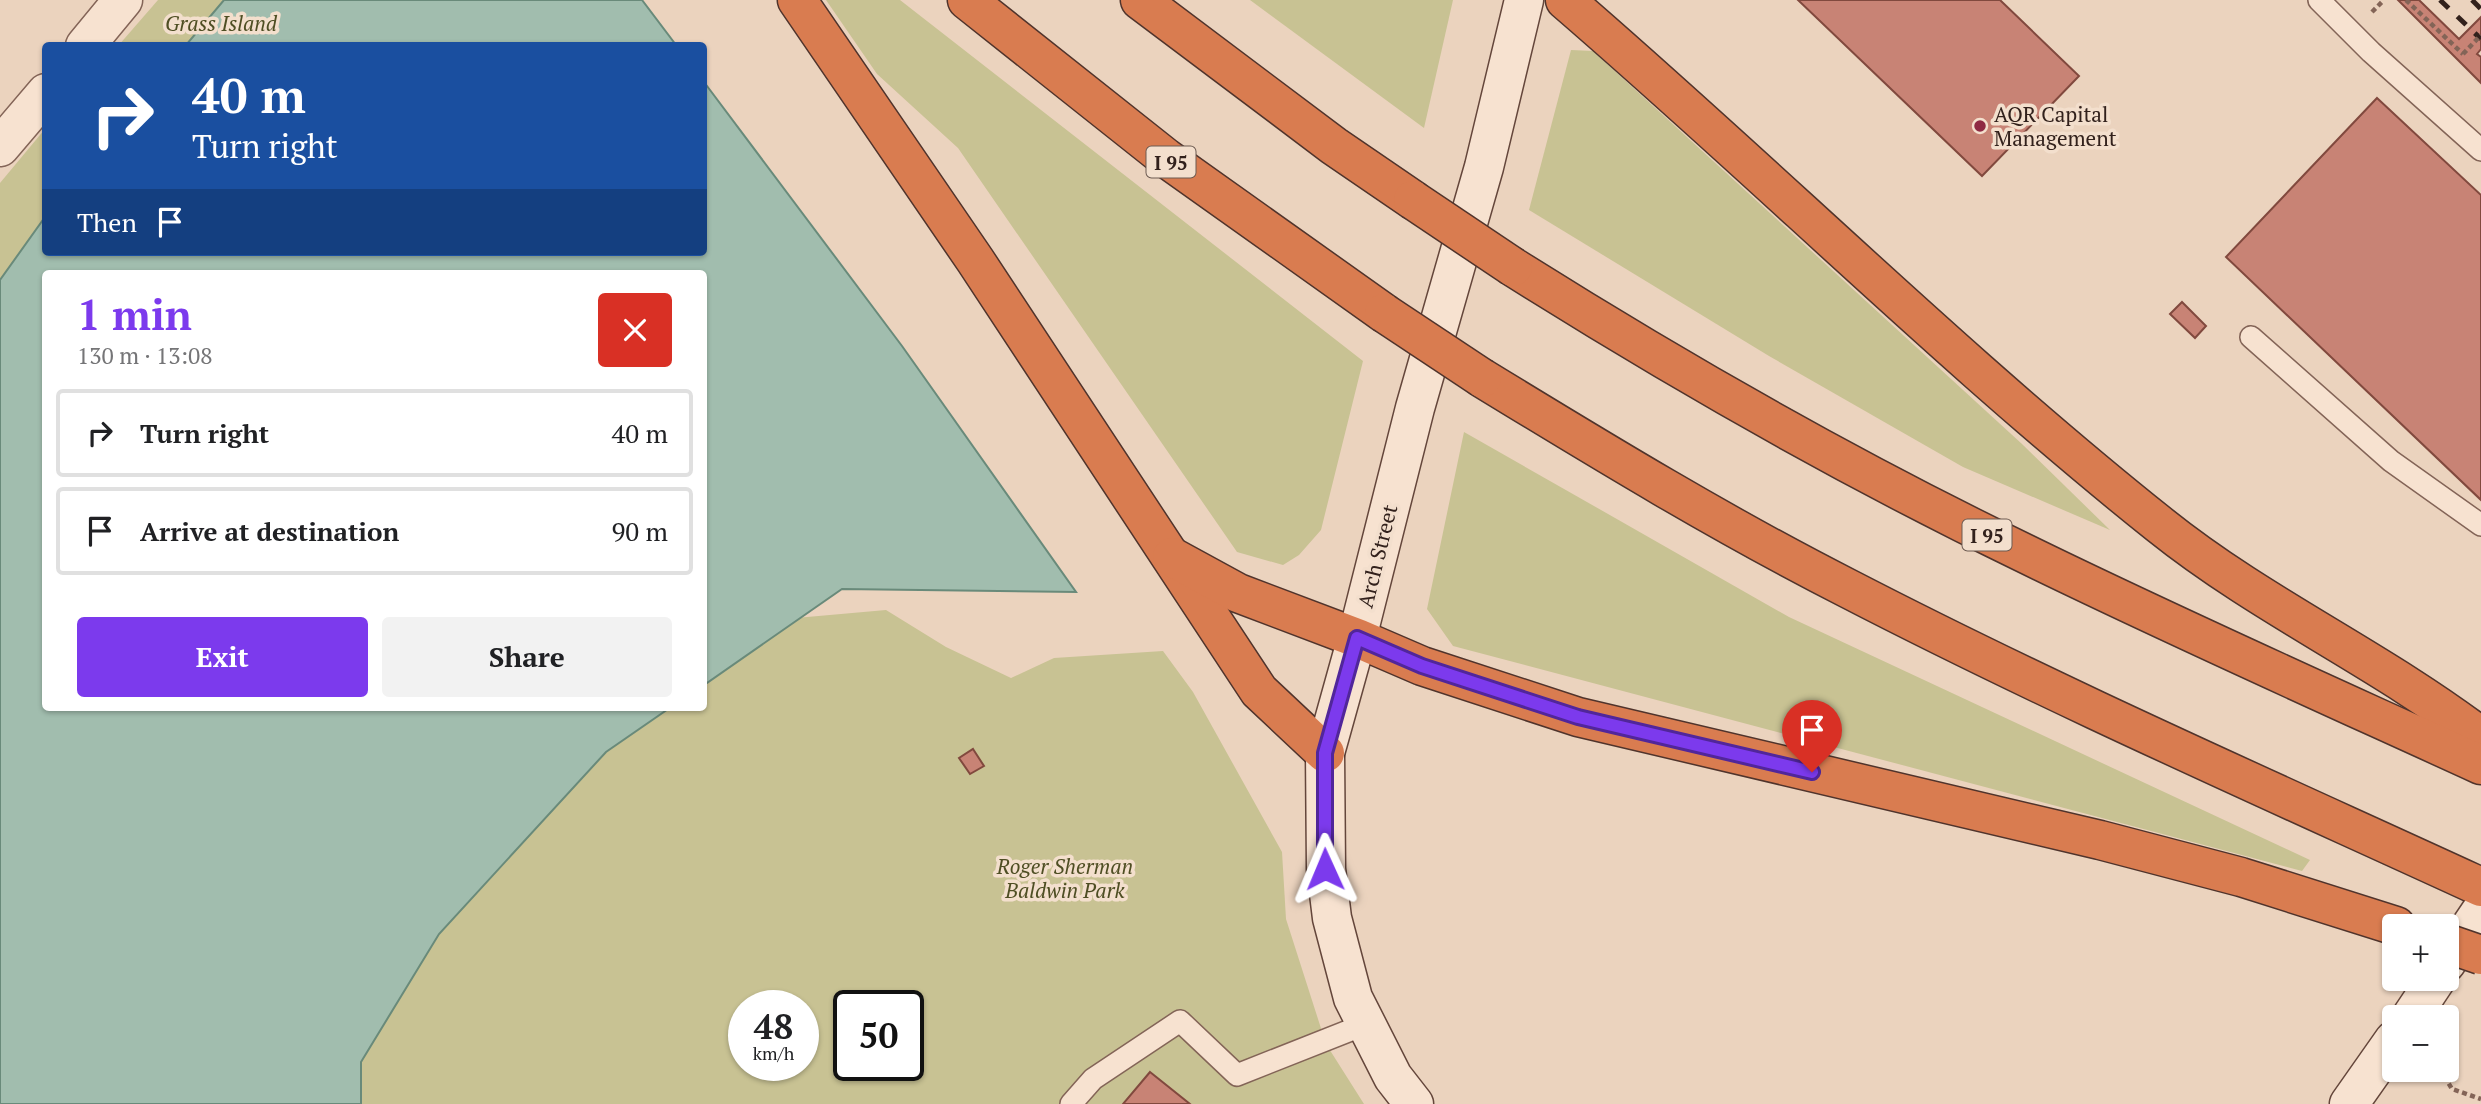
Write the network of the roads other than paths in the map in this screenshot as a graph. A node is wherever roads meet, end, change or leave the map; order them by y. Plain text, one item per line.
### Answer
1 (123, 0) edge
2 (797, 0) edge
3 (967, 0) edge
4 (1140, 0) edge
5 (1524, 0) edge
6 (1565, 0) edge
7 (2319, 0) edge
8 (88, 42) edge
9 (42, 98) edge
10 (0, 147) edge
11 (2481, 150) edge
12 (2251, 337) dead end
13 (2481, 525) edge
14 (1172, 556) junction
15 (1357, 638) junction
16 (2481, 737) edge
17 (1325, 753) junction
18 (2481, 765) edge
19 (2481, 887) edge
20 (2481, 911) edge
21 (2382, 922) edge
22 (2459, 944) edge
23 (2459, 947) edge
24 (2481, 954) edge
25 (1366, 1024) junction
26 (2382, 1058) edge
27 (1071, 1104) edge
28 (1414, 1104) edge
29 (2349, 1104) edge

1 - 8 main road
2 - 14 highway
3 - 19 highway, I 95, bridge
4 - 18 highway, I 95, bridge
5 - 15 main road, Arch Street
6 - 16 highway
7 - 11 lane
9 - 10 main road
12 - 13 lane
14 - 15 highway
14 - 17 highway
15 - 17 main road, Arch Street
15 - 21 highway
17 - 25 main road, Arch Street
20 - 22 main road
23 - 24 highway, bridge
25 - 27 lane
25 - 28 main road, Arch Street
26 - 29 main road

